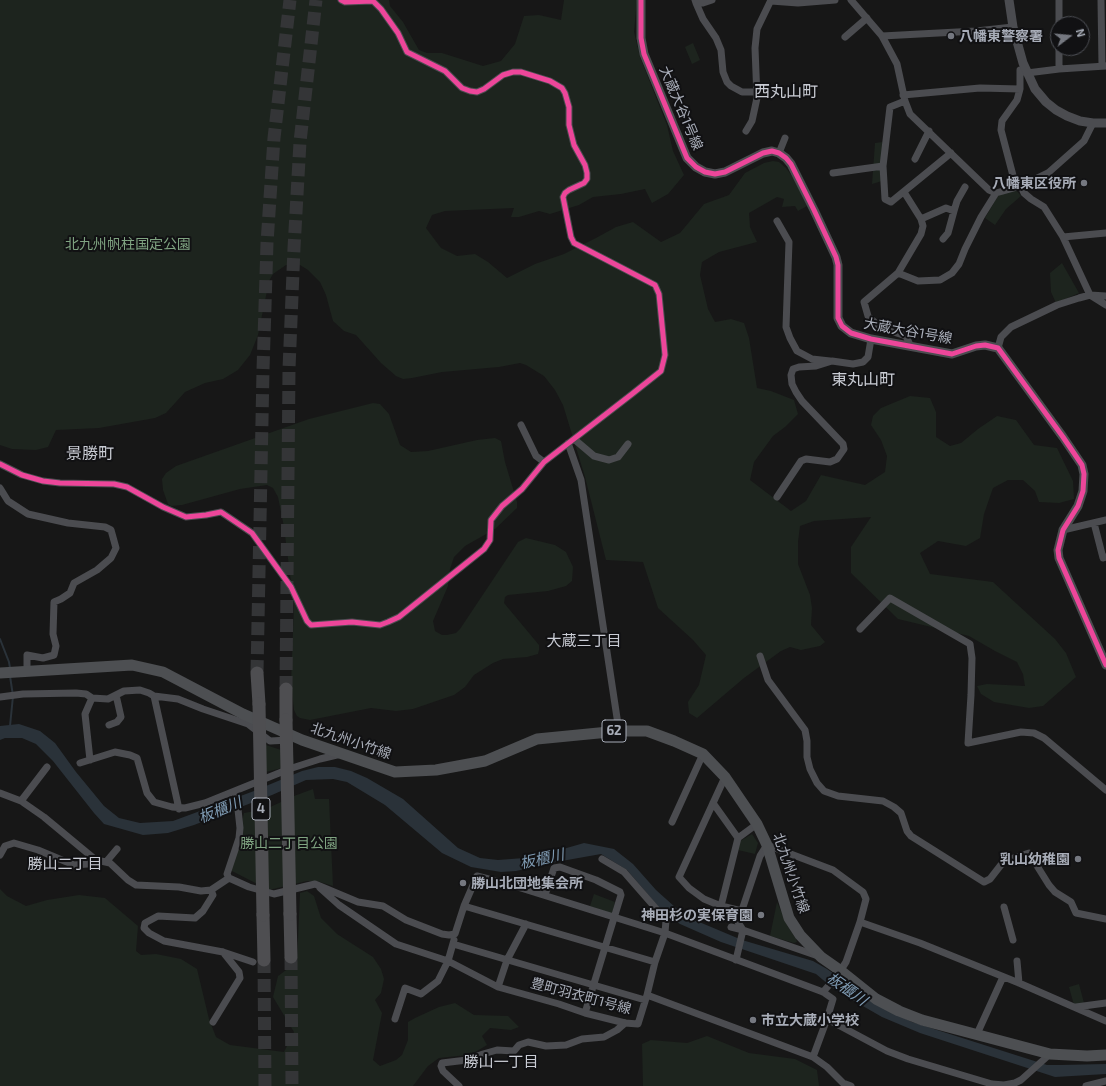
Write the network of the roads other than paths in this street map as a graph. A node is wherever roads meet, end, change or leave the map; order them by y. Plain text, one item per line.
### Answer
1 (341, 0) edge
2 (640, 0) edge
3 (712, 0) edge
4 (771, 0) edge
5 (835, 0) edge
6 (851, 0) edge
7 (1009, 0) edge
8 (1059, 0) edge
9 (1101, 0) edge
10 (696, 1) edge
11 (1059, 16) edge
12 (867, 18) junction
13 (1013, 27) junction
14 (882, 36) junction
15 (845, 37) dead end
16 (1059, 56) edge
17 (1104, 66) edge
18 (1059, 69) junction
19 (1027, 73) junction
20 (1020, 89) junction
21 (757, 92) junction
22 (904, 98) junction
23 (1093, 123) junction
24 (1106, 123) edge
25 (746, 131) dead end
26 (929, 131) junction
27 (785, 138) dead end
28 (779, 153) junction
29 (951, 153) junction
30 (915, 159) dead end
31 (883, 166) junction
32 (833, 173) dead end
33 (965, 187) dead end
34 (1019, 187) junction
35 (904, 192) junction
36 (996, 193) junction
37 (954, 211) junction
38 (921, 219) junction
39 (777, 221) dead end
40 (1106, 233) edge
41 (1063, 237) junction
42 (943, 240) dead end
43 (898, 273) junction
44 (1090, 295) junction
45 (1106, 296) edge
46 (1106, 305) edge
47 (871, 339) junction
48 (910, 345) junction
49 (998, 348) junction
50 (832, 361) junction
51 (521, 425) dead end
52 (571, 441) junction
53 (628, 444) dead end
54 (544, 462) junction
55 (0, 464) edge
56 (0, 488) edge
57 (777, 497) dead end
58 (1106, 520) edge
59 (1094, 523) junction
60 (1063, 530) junction
61 (1106, 557) edge
62 (860, 629) dead end
63 (760, 656) dead end
64 (1106, 665) edge
65 (27, 670) junction
66 (0, 673) edge
67 (257, 673) tunnel mouth
68 (286, 689) tunnel mouth
69 (116, 695) junction
70 (154, 696) junction
71 (0, 697) edge
72 (92, 698) junction
73 (109, 725) dead end
74 (619, 731) junction
75 (302, 740) junction
76 (341, 754) junction
77 (703, 754) junction
78 (90, 760) junction
79 (80, 764) dead end
80 (47, 767) dead end
81 (725, 777) junction
82 (1106, 790) edge
83 (0, 793) edge
84 (236, 793) junction
85 (21, 801) junction
86 (713, 803) junction
87 (179, 809) junction
88 (672, 822) dead end
89 (757, 824) junction
90 (738, 838) junction
91 (767, 845) junction
92 (117, 849) dead end
93 (0, 855) edge
94 (602, 859) dead end
95 (97, 861) junction
96 (106, 862) junction
97 (229, 878) junction
98 (315, 884) junction
99 (211, 890) junction
100 (545, 895) junction
101 (464, 906) junction
102 (721, 906) junction
103 (1004, 907) dead end
104 (742, 912) junction
105 (614, 917) junction
106 (1106, 919) edge
107 (860, 922) junction
108 (526, 924) junction
109 (731, 927) dead end
110 (743, 932) junction
111 (665, 933) junction
112 (455, 934) junction
113 (1013, 940) dead end
114 (453, 944) junction
115 (605, 947) junction
116 (223, 952) junction
117 (291, 957) tunnel mouth
118 (821, 957) junction
119 (507, 960) junction
120 (736, 960) junction
121 (259, 961) joint
122 (448, 961) junction
123 (1017, 961) dead end
124 (655, 962) junction
125 (839, 973) junction
126 (1003, 977) junction
127 (1019, 983) junction
128 (594, 985) junction
129 (498, 987) junction
130 (822, 992) junction
131 (646, 998) junction
132 (1106, 1003) edge
133 (1075, 1007) junction
134 (585, 1013) junction
135 (395, 1019) dead end
136 (827, 1019) junction
137 (1106, 1021) edge
138 (213, 1022) dead end
139 (626, 1023) junction
140 (977, 1034) junction
141 (1106, 1056) edge
142 (813, 1057) junction
143 (1046, 1057) junction
144 (1106, 1081) edge
145 (459, 1086) edge
146 (851, 1086) edge
147 (1086, 1086) edge

1 - 52 street
2 - 28 street, 大蔵大谷1号線
3 - 10 street
4 - 5 street
4 - 21 street
6 - 12 street
7 - 13 street
8 - 11 street
9 - 17 street
10 - 21 street
12 - 14 street
12 - 15 street
13 - 14 street
13 - 19 street
14 - 22 street
16 - 18 street
17 - 18 street
18 - 19 street
19 - 20 street
19 - 23 street
20 - 22 street
20 - 34 street
21 - 25 street
22 - 26 street
22 - 31 street
23 - 24 street
23 - 34 street
26 - 29 street
26 - 30 street
27 - 28 street
28 - 47 street, 大蔵大谷1号線
29 - 35 street
29 - 36 street
31 - 32 street
31 - 35 street
33 - 37 street
34 - 36 street
34 - 41 street
35 - 38 street
36 - 43 street
37 - 38 street
37 - 42 street
38 - 43 street
39 - 50 street
40 - 41 street
41 - 44 street
43 - 48 street
44 - 45 street
44 - 46 street
44 - 49 street
47 - 48 street, 大蔵大谷1号線
47 - 50 street
48 - 49 street, 大蔵大谷1号線
49 - 60 street
50 - 57 street
51 - 54 street
52 - 53 street
52 - 54 street
52 - 74 street
54 - 55 street
56 - 65 street
58 - 59 street
59 - 60 street
59 - 61 street
60 - 64 street
62 - 82 street
63 - 106 street
65 - 66 main road, 北九州小竹線 / 62
65 - 75 main road, 北九州小竹線 / 62
67 - 121 highway, 4, bridge
68 - 117 highway, 4, bridge
69 - 70 street
69 - 72 street
69 - 73 street
70 - 75 street
70 - 87 street
71 - 72 street
72 - 78 street
74 - 76 main road, 北九州小竹線 / 62
74 - 77 main road, 北九州小竹線 / 62
75 - 76 main road, 北九州小竹線 / 62
76 - 84 street
77 - 81 main road, 北九州小竹線 / 62
77 - 88 street
78 - 79 street
78 - 87 street
80 - 85 street
81 - 86 street
81 - 89 main road, 北九州小竹線 / 62
83 - 85 street
84 - 87 street
84 - 97 street
85 - 95 street
86 - 90 street
86 - 102 street
89 - 90 street
89 - 91 main road, 北九州小竹線 / 62
90 - 102 street
91 - 104 street
91 - 107 street
91 - 118 main road, 北九州小竹線 / 62
92 - 96 street
93 - 95 street
94 - 111 street
95 - 96 street
96 - 99 street
97 - 98 street
97 - 99 street
98 - 112 street
98 - 122 street, 豊町羽衣町1号線
99 - 116 street
100 - 101 street
100 - 105 street
100 - 105 street
101 - 108 street
101 - 112 street
102 - 104 street
103 - 113 street
104 - 110 street
105 - 111 street
105 - 115 street
107 - 125 street
107 - 126 street
108 - 115 street
108 - 119 street
109 - 110 street
110 - 118 street
110 - 120 street
111 - 120 street
111 - 124 street
112 - 114 street
114 - 119 street
114 - 122 street
115 - 124 street
115 - 128 street
116 - 121 street
116 - 138 street
118 - 125 main road, 北九州小竹線 / 62
119 - 128 street
119 - 129 street
120 - 130 street
122 - 129 street, 豊町羽衣町1号線
122 - 135 street
123 - 127 street
124 - 131 street
125 - 130 street
125 - 140 main road, 北九州小竹線 / 62
126 - 127 street
126 - 140 street
127 - 133 street
128 - 131 street
128 - 134 street
129 - 134 street, 豊町羽衣町1号線
130 - 136 street
131 - 139 street, 豊町羽衣町1号線
131 - 142 street, 豊町羽衣町1号線
132 - 133 street
133 - 137 street
134 - 139 street, 豊町羽衣町1号線
136 - 142 street
136 - 143 street
139 - 145 street
140 - 143 main road, 北九州小竹線 / 62
141 - 143 main road, 北九州小竹線 / 62
142 - 146 street, 豊町羽衣町1号線
144 - 147 street

